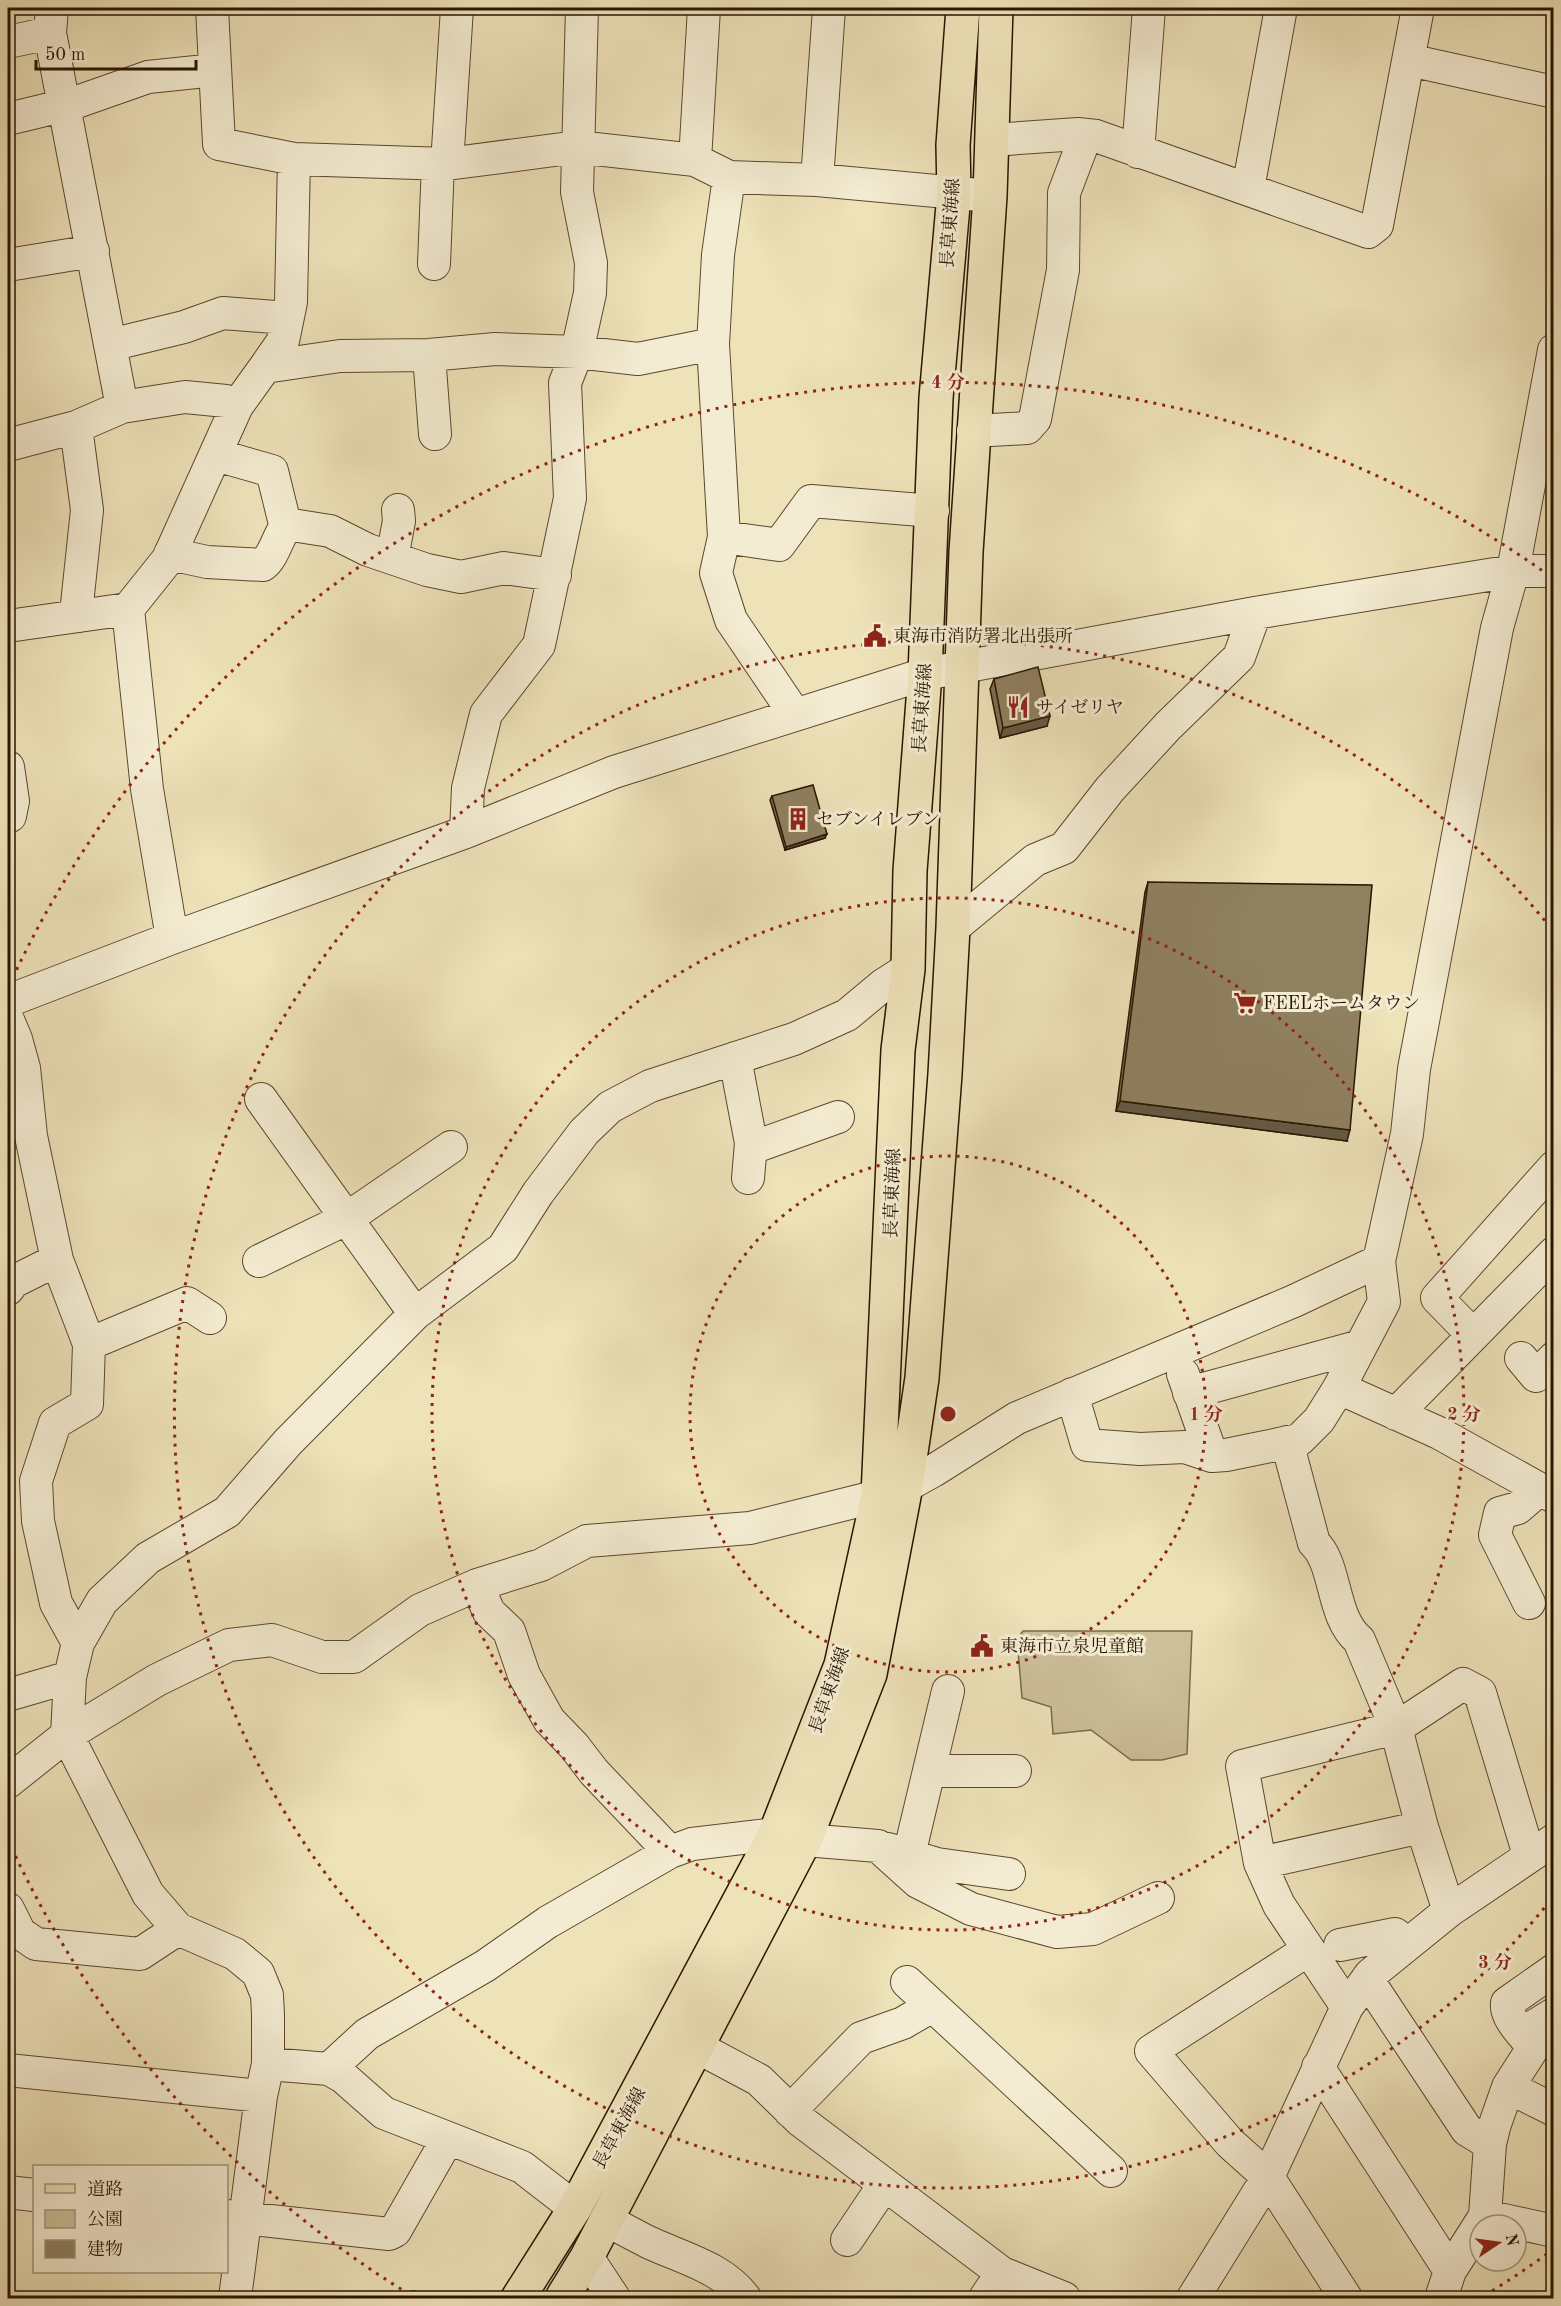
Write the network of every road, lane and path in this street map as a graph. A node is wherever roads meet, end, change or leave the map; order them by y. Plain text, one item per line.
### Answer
1 (212, 8) edge
2 (457, 8) edge
3 (582, 8) edge
4 (704, 8) edge
5 (829, 8) edge
6 (963, 8) edge
7 (996, 8) edge
8 (1149, 8) edge
9 (1281, 8) edge
10 (1418, 8) edge
11 (51, 20) edge
12 (8, 42) edge
13 (1409, 60) junction
14 (215, 70) junction
15 (1554, 92) edge
16 (64, 105) junction
17 (8, 119) edge
18 (1086, 135) junction
19 (992, 140) junction
20 (577, 147) junction
21 (1138, 152) junction
22 (294, 159) junction
23 (695, 160) junction
24 (442, 164) junction
25 (729, 177) junction
26 (817, 180) junction
27 (1248, 189) junction
28 (954, 194) junction
29 (990, 195) junction
30 (93, 251) junction
31 (434, 264) dead end
32 (8, 265) edge
33 (288, 318) junction
34 (713, 344) junction
35 (110, 345) junction
36 (1554, 350) edge
37 (578, 352) junction
38 (429, 355) junction
39 (265, 367) junction
40 (237, 406) junction
41 (122, 407) junction
42 (76, 427) junction
43 (973, 431) junction
44 (435, 434) dead end
45 (8, 445) edge
46 (216, 455) junction
47 (398, 510) dead end
48 (933, 511) junction
49 (288, 523) junction
50 (724, 537) junction
51 (170, 554) junction
52 (392, 558) junction
53 (1513, 571) junction
54 (1554, 572) edge
55 (555, 575) junction
56 (129, 609) junction
57 (1255, 613) junction
58 (79, 616) junction
59 (8, 626) edge
60 (961, 668) junction
61 (925, 674) junction
62 (794, 713) junction
63 (8, 767) edge
64 (8, 817) edge
65 (466, 832) junction
66 (953, 928) junction
67 (172, 938) junction
68 (908, 969) junction
69 (8, 1001) edge
70 (8, 1020) edge
71 (735, 1058) junction
72 (261, 1098) dead end
73 (838, 1117) dead end
74 (751, 1143) junction
75 (451, 1147) dead end
76 (1554, 1167) edge
77 (748, 1178) dead end
78 (346, 1219) junction
79 (1554, 1253) edge
80 (57, 1260) junction
81 (259, 1260) dead end
82 (1379, 1261) junction
83 (8, 1289) edge
84 (416, 1314) junction
85 (210, 1318) dead end
86 (1472, 1334) junction
87 (89, 1344) junction
88 (1361, 1346) junction
89 (1175, 1350) junction
90 (1521, 1358) dead end
91 (1554, 1358) edge
92 (1339, 1388) junction
93 (1189, 1393) junction
94 (1072, 1394) junction
95 (1396, 1414) junction
96 (1287, 1442) junction
97 (1212, 1456) junction
98 (892, 1491) junction
99 (1547, 1493) edge
100 (477, 1585) junction
101 (1529, 1603) dead end
102 (78, 1643) junction
103 (70, 1677) junction
104 (948, 1691) dead end
105 (8, 1695) edge
106 (1396, 1728) junction
107 (67, 1735) junction
108 (929, 1771) junction
109 (1015, 1771) dead end
110 (8, 1782) edge
111 (1422, 1827) junction
112 (790, 1837) junction
113 (878, 1846) junction
114 (1541, 1847) edge
115 (670, 1852) junction
116 (909, 1855) junction
117 (1260, 1863) junction
118 (1009, 1874) dead end
119 (1158, 1898) dead end
120 (8, 1909) edge
121 (1449, 1911) junction
122 (178, 1929) junction
123 (1406, 1943) junction
124 (1340, 1945) dead end
125 (1308, 1950) junction
126 (1554, 1970) edge
127 (1367, 1979) junction
128 (907, 1982) dead end
129 (932, 2006) junction
130 (1347, 2007) junction
131 (1554, 2014) edge
132 (1523, 2033) junction
133 (697, 2047) junction
134 (268, 2064) junction
135 (1318, 2067) junction
136 (329, 2069) junction
137 (8, 2070) edge
138 (1508, 2087) junction
139 (261, 2096) junction
140 (1554, 2110) edge
141 (790, 2111) junction
142 (448, 2138) junction
143 (1490, 2144) junction
144 (1111, 2171) dead end
145 (1268, 2177) junction
146 (884, 2186) junction
147 (8, 2192) edge
148 (33, 2195) edge
149 (575, 2208) junction
150 (1485, 2213) edge
151 (236, 2218) edge
152 (606, 2220) junction
153 (1528, 2225) edge
154 (1554, 2231) edge
155 (847, 2240) dead end
156 (1468, 2245) edge
157 (587, 2257) junction
158 (1002, 2273) junction
159 (1445, 2284) edge
160 (235, 2298) edge
161 (518, 2298) edge
162 (562, 2298) edge
163 (614, 2298) edge
164 (746, 2298) edge
165 (985, 2298) edge
166 (1064, 2298) edge
167 (1193, 2298) edge
168 (1346, 2298) edge

1 - 14 street
2 - 24 street
3 - 20 street
4 - 23 street
5 - 26 street
6 - 28 main road, 長草東海線
7 - 19 main road, 長草東海線
8 - 21 street
9 - 27 street
10 - 13 street
11 - 12 street
11 - 16 street
13 - 15 street
13 - 27 street
14 - 16 street
14 - 22 street
16 - 17 street
16 - 30 street
18 - 19 street
18 - 21 street
18 - 43 street
19 - 29 main road, 長草東海線
20 - 23 street
20 - 24 street
20 - 37 street
21 - 27 street
22 - 24 street
22 - 33 street
23 - 25 street
24 - 31 street
25 - 26 street
25 - 34 street
26 - 28 street
28 - 29 street
28 - 48 main road, 長草東海線
29 - 43 main road, 長草東海線
30 - 32 street
30 - 35 street
33 - 35 street
33 - 39 street
34 - 37 street
34 - 50 street
35 - 41 street
36 - 53 street
37 - 38 street
37 - 55 street
38 - 39 street
38 - 44 street
39 - 40 street
40 - 41 street
40 - 46 street
41 - 42 street
42 - 45 street
42 - 58 street
43 - 60 main road, 長草東海線
46 - 49 street
46 - 51 street
47 - 52 street
48 - 50 street
48 - 61 main road, 長草東海線
49 - 51 street
49 - 52 street
50 - 62 street
51 - 56 street
52 - 55 street
53 - 54 street
53 - 57 street
53 - 82 street
55 - 65 street
56 - 58 street
56 - 67 street
57 - 60 street
57 - 66 street
58 - 59 street
60 - 61 street
60 - 66 main road, 長草東海線
61 - 62 street
61 - 68 main road, 長草東海線
62 - 65 street
63 - 64 street
65 - 67 street
66 - 98 main road, 長草東海線
67 - 69 street
68 - 71 street
68 - 98 main road, 長草東海線
70 - 80 street
71 - 74 street
71 - 84 street
72 - 78 street
73 - 74 street
74 - 77 street
75 - 78 street
76 - 86 street
78 - 81 street
78 - 84 street
79 - 86 street
80 - 83 street
80 - 87 street
82 - 88 street
82 - 89 street
84 - 102 street
85 - 87 street
86 - 95 street
87 - 102 street
88 - 92 street
88 - 93 street
89 - 93 street
89 - 94 street
90 - 91 street
92 - 95 street
92 - 96 street
93 - 97 street
94 - 97 street
94 - 98 street
95 - 99 street
96 - 97 street
96 - 106 street
98 - 100 street
98 - 112 main road, 長草東海線
99 - 101 street
100 - 107 street
100 - 115 street
102 - 103 street
103 - 105 street
103 - 107 street
104 - 108 street
106 - 111 street
106 - 114 street
106 - 117 street
107 - 110 street
107 - 122 street
108 - 109 street
108 - 116 street
111 - 117 street
111 - 121 street
112 - 113 street
112 - 115 street
112 - 133 main road, 長草東海線
112 - 149 main road, 長草東海線
113 - 116 street
113 - 119 street
114 - 121 street
115 - 136 street
116 - 118 street
117 - 125 street
120 - 122 street
121 - 123 street
122 - 134 street
123 - 124 street
123 - 127 street
125 - 130 street
125 - 145 street
126 - 132 street
127 - 130 street
127 - 143 street
128 - 129 street
129 - 141 street
129 - 144 street
130 - 135 street
131 - 132 street
132 - 138 street
133 - 141 street
133 - 152 main road, 長草東海線
134 - 136 street
134 - 139 street
135 - 145 street
135 - 159 street
136 - 142 street
137 - 139 street
138 - 140 street
138 - 143 street
139 - 151 street
141 - 146 street
142 - 149 street
142 - 151 street
143 - 150 street
145 - 167 street
145 - 168 street
146 - 155 street
146 - 158 street
147 - 148 street
149 - 161 main road, 長草東海線
151 - 160 street
152 - 157 main road, 長草東海線
152 - 164 street
153 - 154 street
156 - 159 street
157 - 162 main road, 長草東海線
157 - 163 street
158 - 165 street
158 - 166 street

